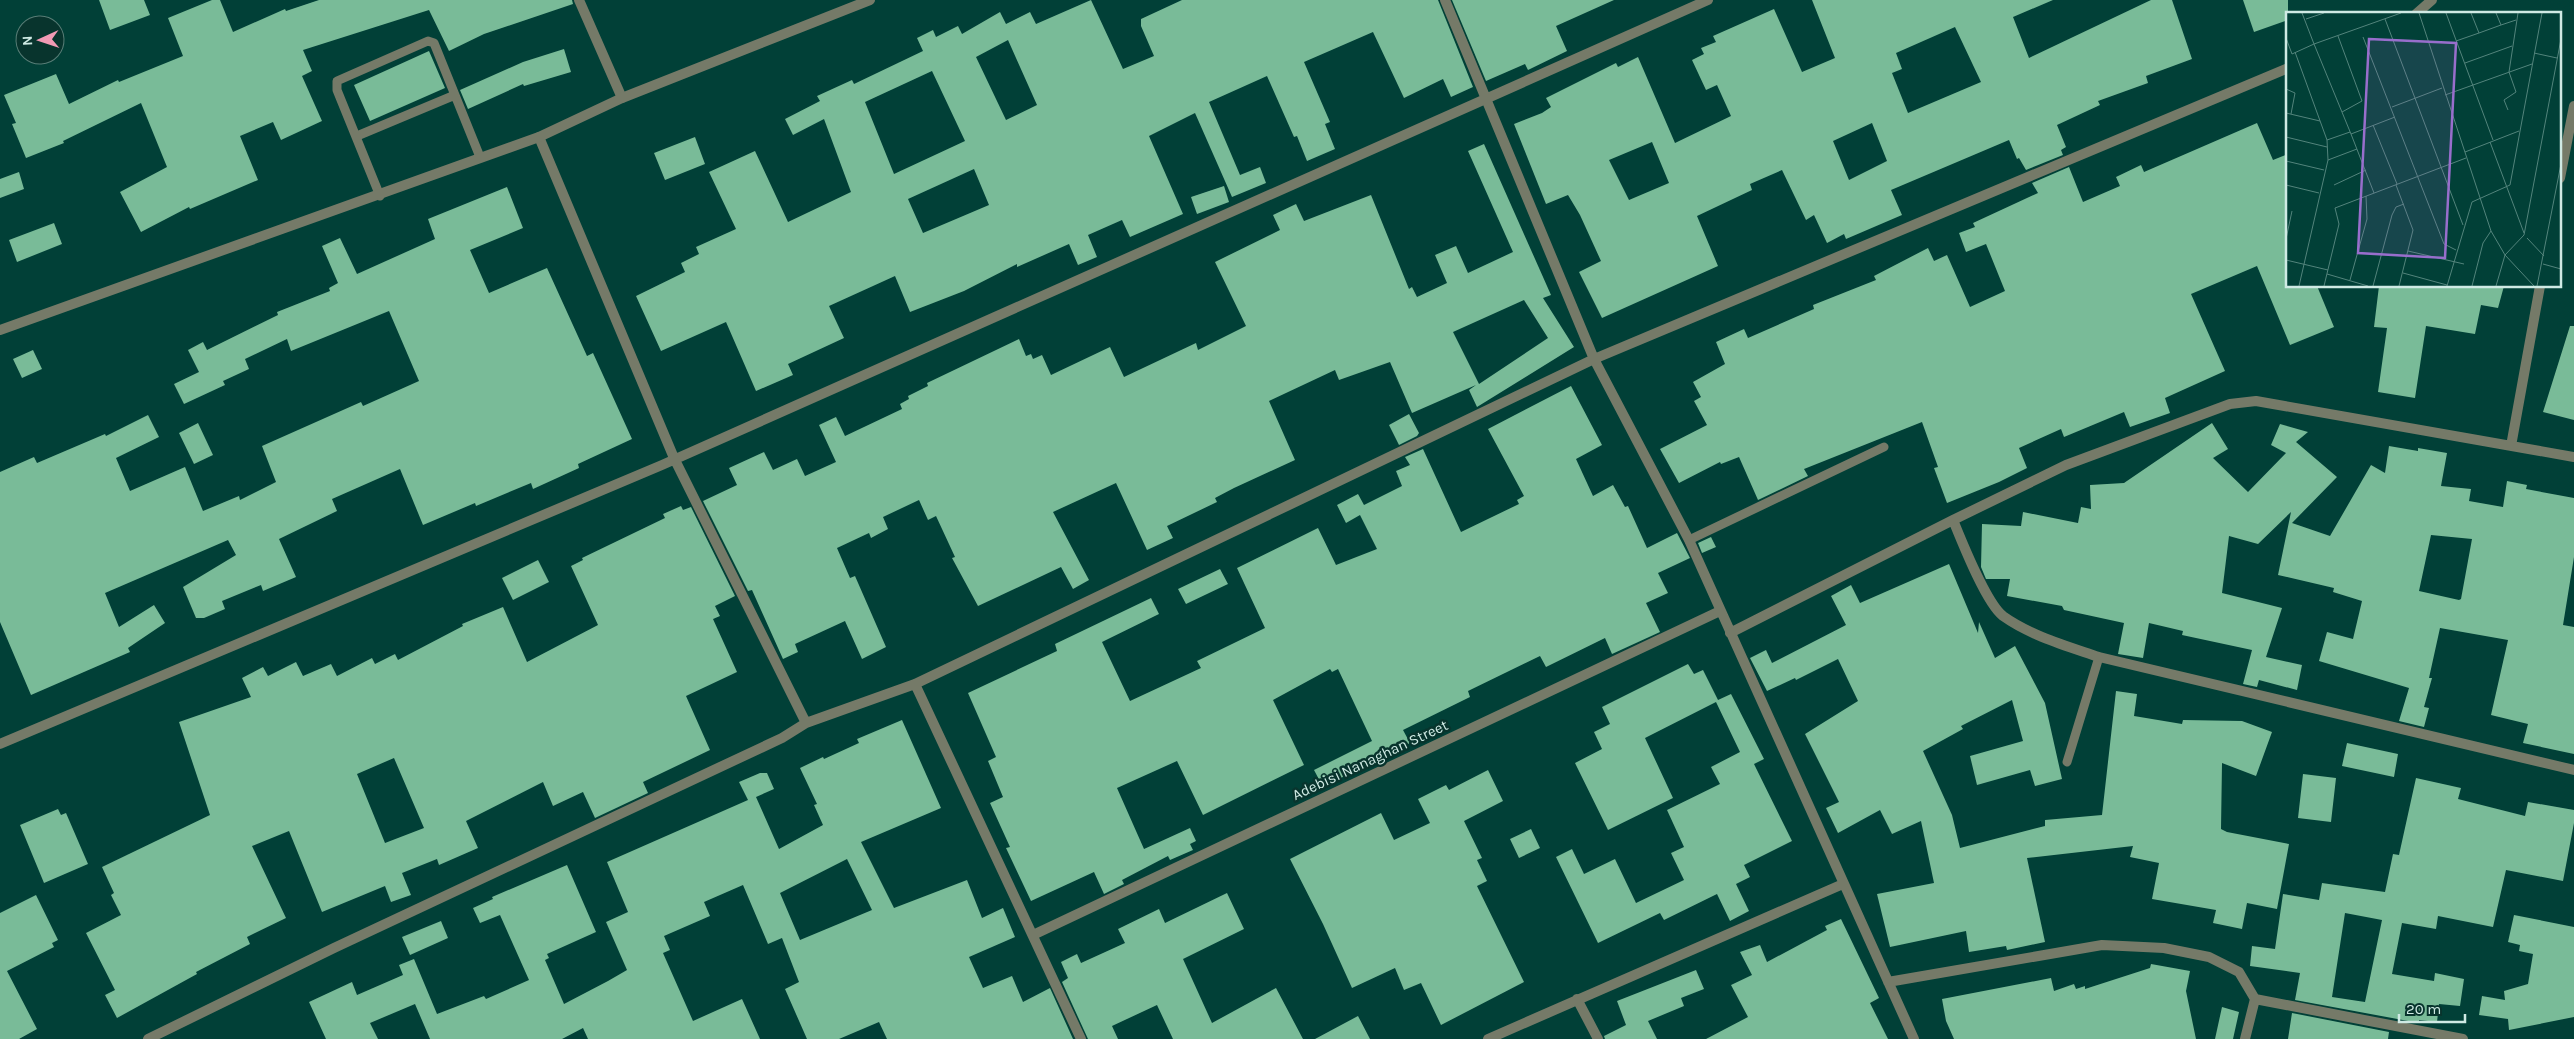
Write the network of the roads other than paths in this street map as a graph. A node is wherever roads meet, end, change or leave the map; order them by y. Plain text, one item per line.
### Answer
1 (579, 0) edge
2 (870, 0) edge
3 (1445, 0) edge
4 (1708, 0) edge
5 (2432, 0) edge
6 (2418, 12) edge
7 (2286, 69) edge
8 (455, 95) junction
9 (622, 98) junction
10 (1485, 98) junction
11 (2574, 106) edge
12 (357, 136) junction
13 (539, 138) junction
14 (480, 157) junction
15 (2562, 168) edge
16 (380, 196) junction
17 (2540, 288) edge
18 (0, 330) edge
19 (1594, 359) junction
20 (1884, 446) dead end
21 (2511, 446) junction
22 (2574, 457) edge
23 (674, 458) junction
24 (1953, 520) junction
25 (1689, 540) junction
26 (1720, 611) junction
27 (1730, 633) junction
28 (2099, 657) junction
29 (915, 684) junction
30 (806, 724) junction
31 (0, 744) edge
32 (2067, 762) dead end
33 (2574, 770) edge
34 (1843, 884) junction
35 (1033, 935) junction
36 (1888, 982) junction
37 (1578, 999) junction
38 (2255, 999) junction
39 (148, 1039) edge
40 (1081, 1039) edge
41 (1488, 1039) edge
42 (1598, 1039) edge
43 (1914, 1039) edge
44 (2246, 1039) edge
45 (2464, 1039) edge

1 - 9 street
2 - 9 street
3 - 10 street
4 - 10 street
5 - 6 street
7 - 19 street
8 - 12 lane
8 - 12 lane
8 - 14 lane
9 - 13 street
10 - 19 street
10 - 23 street
11 - 15 street
12 - 16 lane
13 - 14 street
13 - 23 street
14 - 16 street
16 - 18 street
17 - 21 street
19 - 25 street
19 - 29 street
20 - 25 lane
21 - 22 street
21 - 24 street
23 - 30 street
23 - 31 street
24 - 27 street
24 - 28 street
25 - 26 street
26 - 27 street
26 - 35 street, Adebisi Nanaghan Street
27 - 34 street
28 - 32 lane
28 - 33 street
29 - 30 street
29 - 35 street
30 - 39 street
34 - 36 street
34 - 37 street
35 - 40 street
36 - 38 street
36 - 43 street
37 - 41 street
37 - 42 street
38 - 44 street
38 - 45 street

